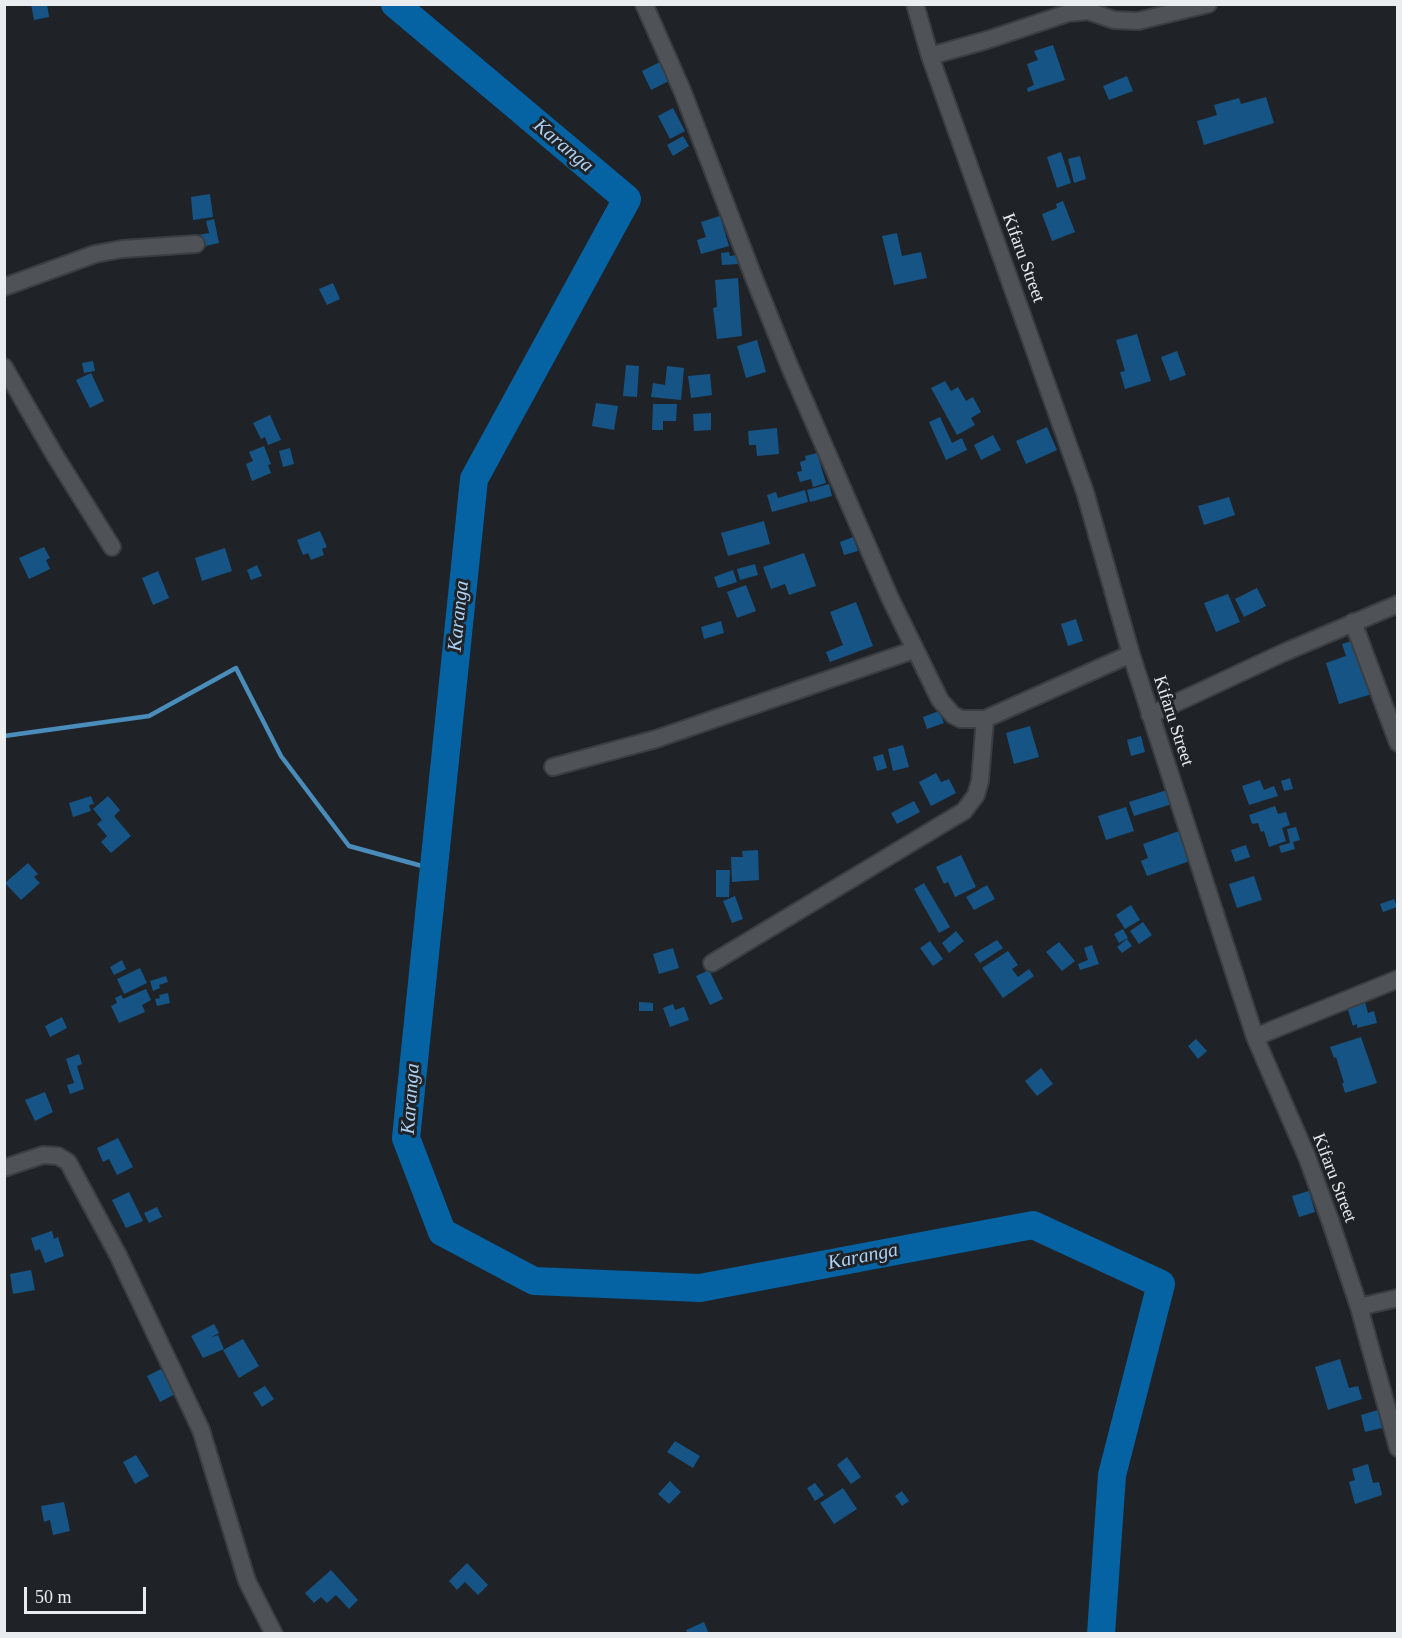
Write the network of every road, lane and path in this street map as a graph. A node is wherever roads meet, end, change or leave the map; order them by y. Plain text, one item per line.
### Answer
1 (644, 4) edge
2 (915, 4) edge
3 (1208, 4) edge
4 (930, 56) junction
5 (196, 244) dead end
6 (4, 287) edge
7 (4, 367) edge
8 (112, 547) dead end
9 (1398, 604) edge
10 (1353, 622) junction
11 (914, 650) junction
12 (1131, 654) junction
13 (1150, 715) junction
14 (985, 719) junction
15 (1398, 743) edge
16 (553, 767) dead end
17 (712, 963) dead end
18 (1398, 979) edge
19 (1255, 1037) junction
20 (4, 1168) edge
21 (1398, 1298) edge
22 (1359, 1307) junction
23 (1398, 1448) edge
24 (274, 1634) edge

1 - 11 street
2 - 4 street, Kifaru Street
3 - 4 street
4 - 12 street, Kifaru Street
5 - 6 street
7 - 8 street
9 - 10 street
10 - 13 street
10 - 15 street
11 - 14 street
11 - 16 street
12 - 13 street, Kifaru Street
12 - 14 street
13 - 19 street, Kifaru Street
14 - 17 street
18 - 19 street
19 - 22 street, Kifaru Street
20 - 24 street
21 - 22 street
22 - 23 street, Kifaru Street

